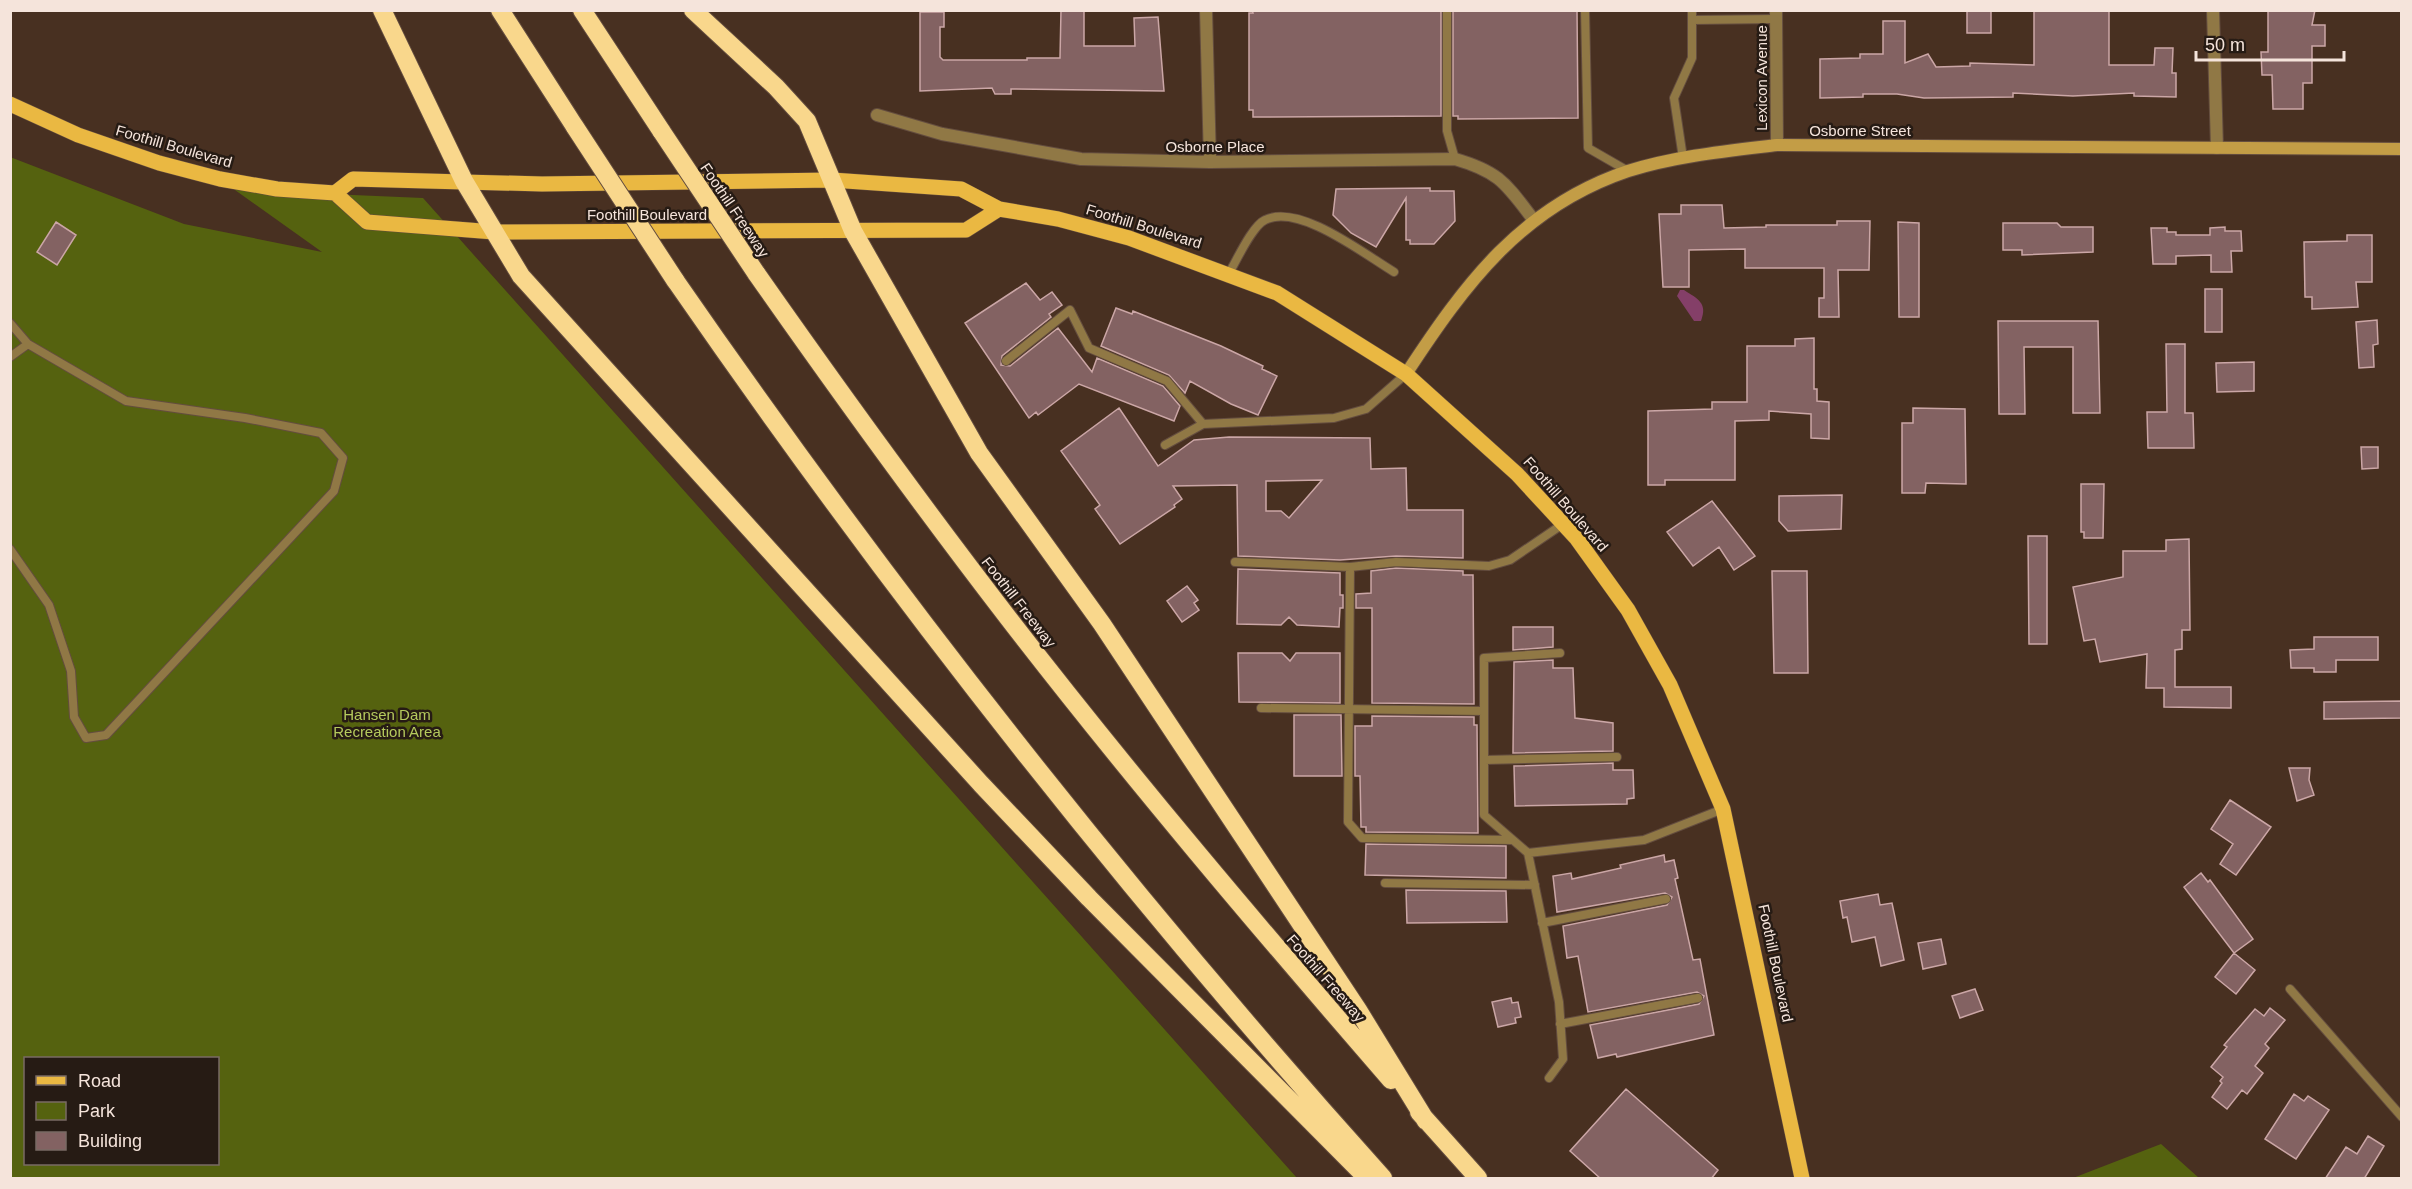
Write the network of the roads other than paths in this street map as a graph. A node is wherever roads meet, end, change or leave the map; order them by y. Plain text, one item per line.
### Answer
1 (382, 10) edge
2 (500, 10) edge
3 (582, 10) edge
4 (693, 10) edge
5 (1206, 10) edge
6 (1447, 10) edge
7 (1585, 10) edge
8 (2213, 10) edge
9 (1692, 15) edge
10 (1776, 15) edge
11 (10, 104) edge
12 (877, 116) dead end
13 (1777, 145) junction
14 (2217, 148) junction
15 (2402, 149) edge
16 (1683, 158) junction
17 (1455, 159) junction
18 (1210, 162) junction
19 (1628, 171) junction
20 (832, 180) junction
21 (464, 181) junction
22 (335, 193) junction
23 (999, 209) junction
24 (1533, 219) junction
25 (853, 231) junction
26 (494, 232) junction
27 (1394, 272) dead end
28 (1229, 273) junction
29 (10, 323) edge
30 (28, 344) junction
31 (10, 357) edge
32 (1006, 361) dead end
33 (1406, 374) junction
34 (1203, 424) junction
35 (1165, 445) dead end
36 (1563, 524) junction
37 (10, 549) edge
38 (1235, 562) dead end
39 (1350, 567) junction
40 (1560, 653) dead end
41 (1261, 708) dead end
42 (1349, 708) junction
43 (1484, 711) junction
44 (1617, 757) dead end
45 (1484, 760) junction
46 (1723, 809) junction
47 (1512, 840) junction
48 (1528, 853) junction
49 (1386, 883) dead end
50 (1535, 885) junction
51 (1666, 899) dead end
52 (1542, 923) junction
53 (2290, 989) dead end
54 (1698, 998) dead end
55 (1560, 1024) junction
56 (1549, 1078) dead end
57 (2402, 1117) edge
58 (1426, 1121) junction
59 (1366, 1179) edge
60 (1383, 1179) edge
61 (1478, 1179) edge
62 (1802, 1179) edge

1 - 21 highway
2 - 60 highway, bridge
3 - 58 highway, Foothill Freeway, bridge
4 - 20 highway
5 - 18 street
6 - 17 lane
7 - 19 lane
8 - 14 street
9 - 10 lane
9 - 16 lane
10 - 13 street, Lexicon Avenue
11 - 22 main road, Foothill Boulevard
12 - 18 street, Osborne Place
13 - 14 main road, Osborne Street
13 - 16 main road, Osborne Street
14 - 15 main road, Osborne Street
16 - 19 main road, Osborne Street
17 - 18 street, Osborne Place
17 - 24 street, Osborne Place
19 - 24 main road, Osborne Street
20 - 21 main road, Foothill Boulevard
20 - 23 main road, Foothill Boulevard
20 - 25 highway
21 - 22 main road, Foothill Boulevard
21 - 26 highway
22 - 26 main road, Foothill Boulevard
23 - 25 main road, Foothill Boulevard
23 - 28 main road, Foothill Boulevard
24 - 33 main road, Osborne Street
25 - 26 main road, Foothill Boulevard
25 - 58 highway
26 - 59 highway
27 - 28 lane
28 - 33 main road, Foothill Boulevard
29 - 30 lane
30 - 31 lane
30 - 37 lane
32 - 34 lane
33 - 34 lane
33 - 36 main road, Foothill Boulevard
34 - 35 lane
36 - 39 lane
36 - 46 main road, Foothill Boulevard
38 - 39 lane
39 - 42 lane
40 - 43 lane
41 - 42 lane
42 - 43 lane
42 - 47 lane
43 - 45 lane
44 - 45 lane
45 - 47 lane
46 - 48 lane
46 - 62 main road, Foothill Boulevard
47 - 48 lane
48 - 50 lane
49 - 50 lane
50 - 52 lane
51 - 52 lane
52 - 55 lane
53 - 57 lane
54 - 55 lane
55 - 56 lane
58 - 61 highway, Foothill Freeway

